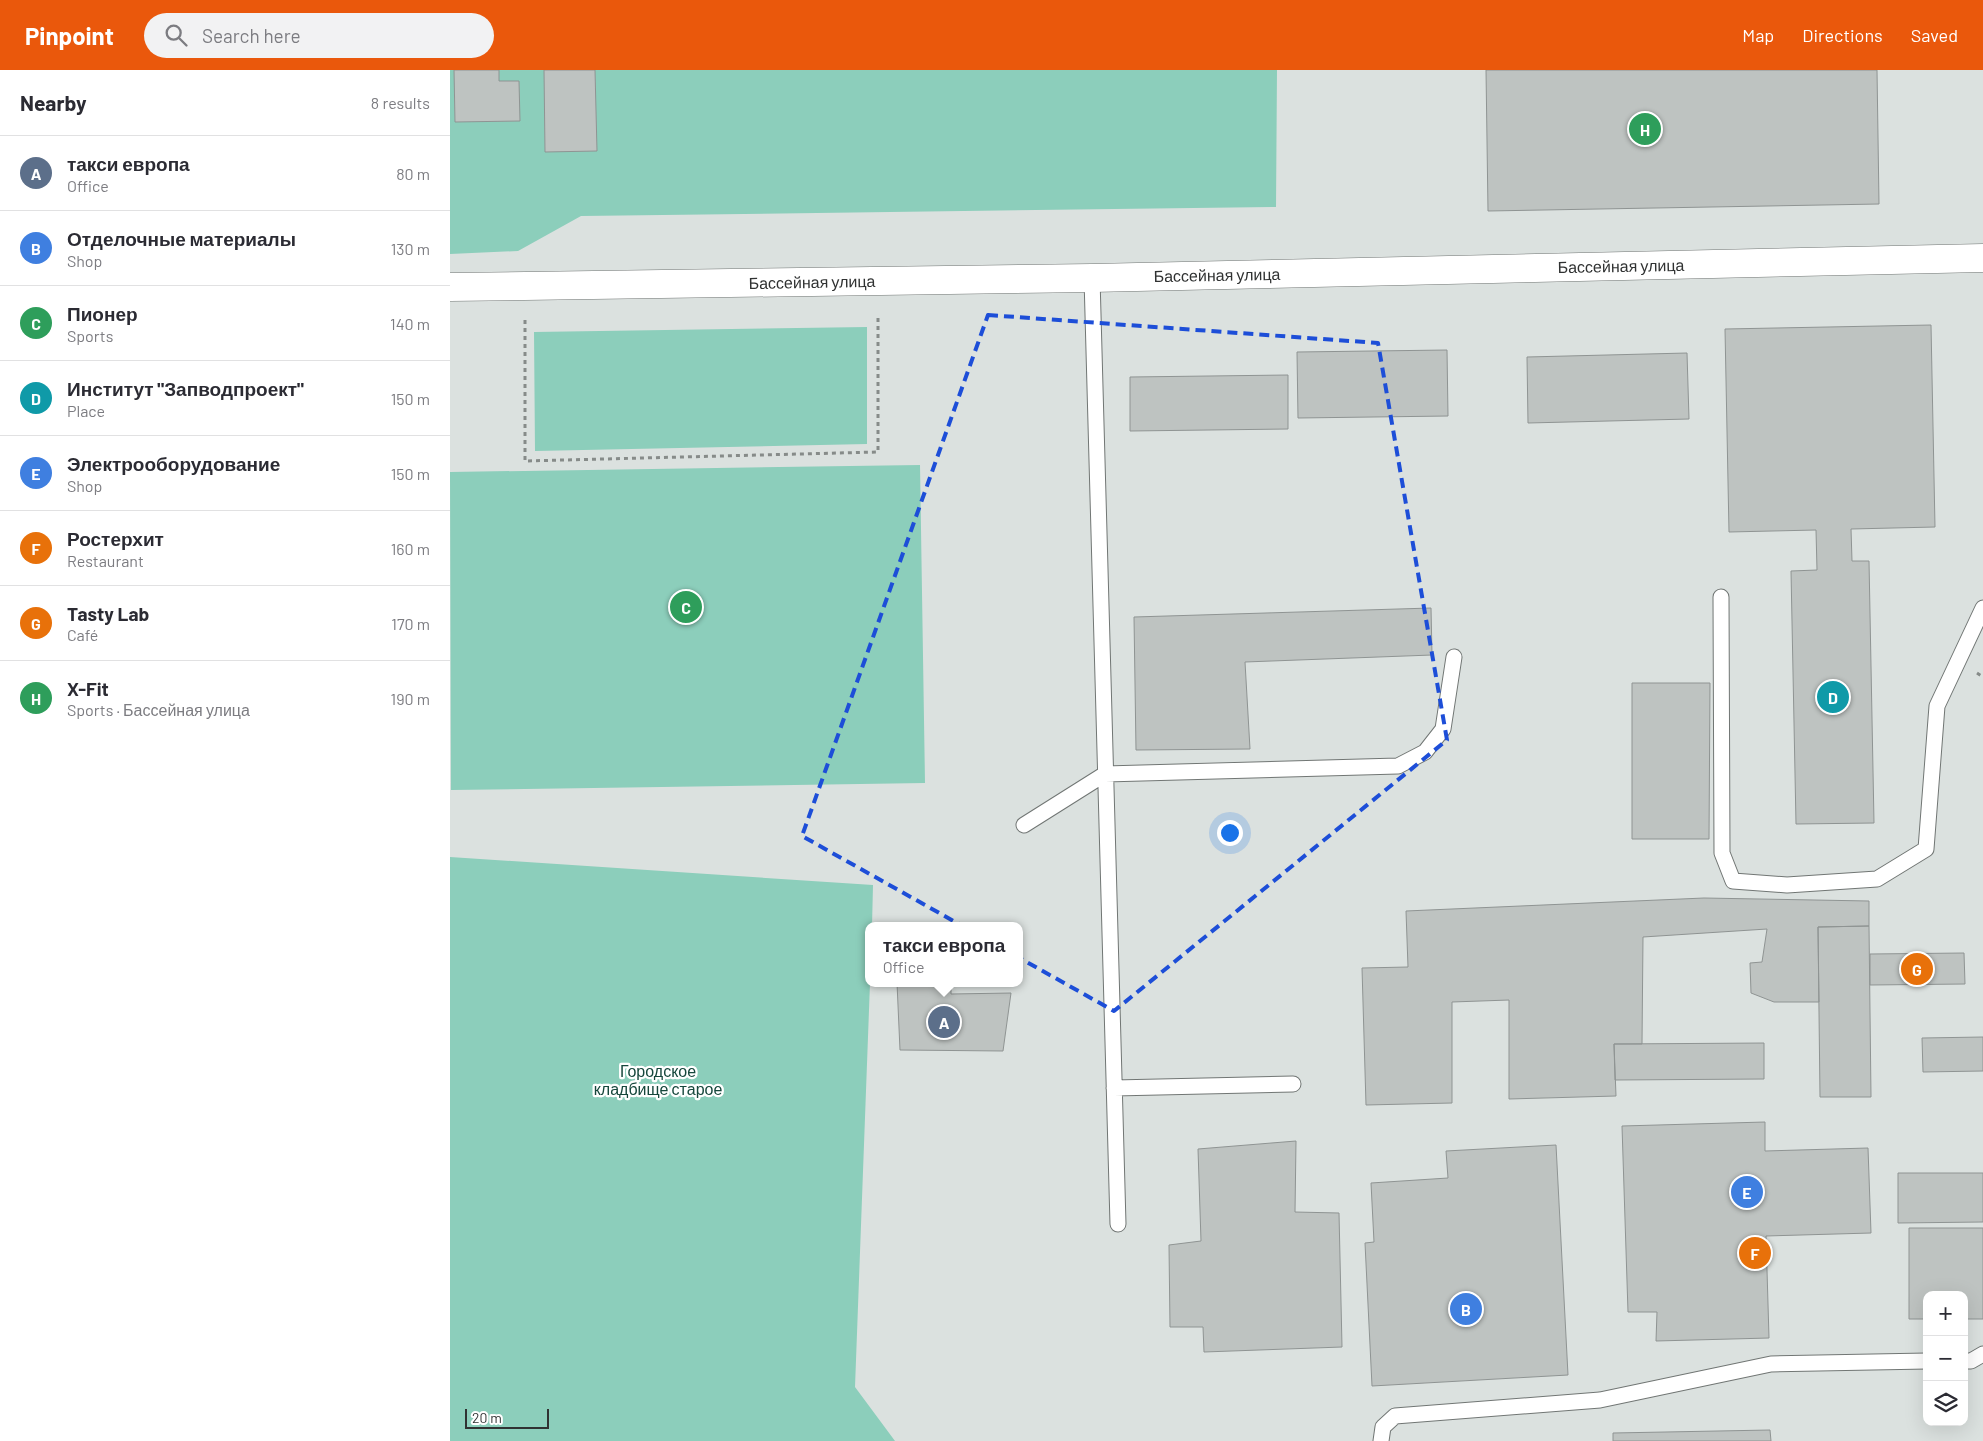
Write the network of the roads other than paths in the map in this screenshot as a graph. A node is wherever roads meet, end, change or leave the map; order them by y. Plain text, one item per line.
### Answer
1 (1983, 258) edge
2 (1092, 278) junction
3 (450, 287) edge
4 (1721, 597) dead end
5 (1983, 608) edge
6 (1454, 657) dead end
7 (1105, 774) junction
8 (1024, 825) dead end
9 (1293, 1084) dead end
10 (1114, 1088) junction
11 (1118, 1224) dead end
12 (1983, 1354) edge
13 (1923, 1361) edge
14 (1968, 1361) edge
15 (1381, 1441) edge

1 - 2 street, Бассейная улица
2 - 3 street, Бассейная улица
2 - 7 lane
4 - 5 lane
6 - 7 lane
7 - 8 lane
7 - 10 lane
9 - 10 lane
10 - 11 lane
12 - 14 lane
13 - 15 lane

